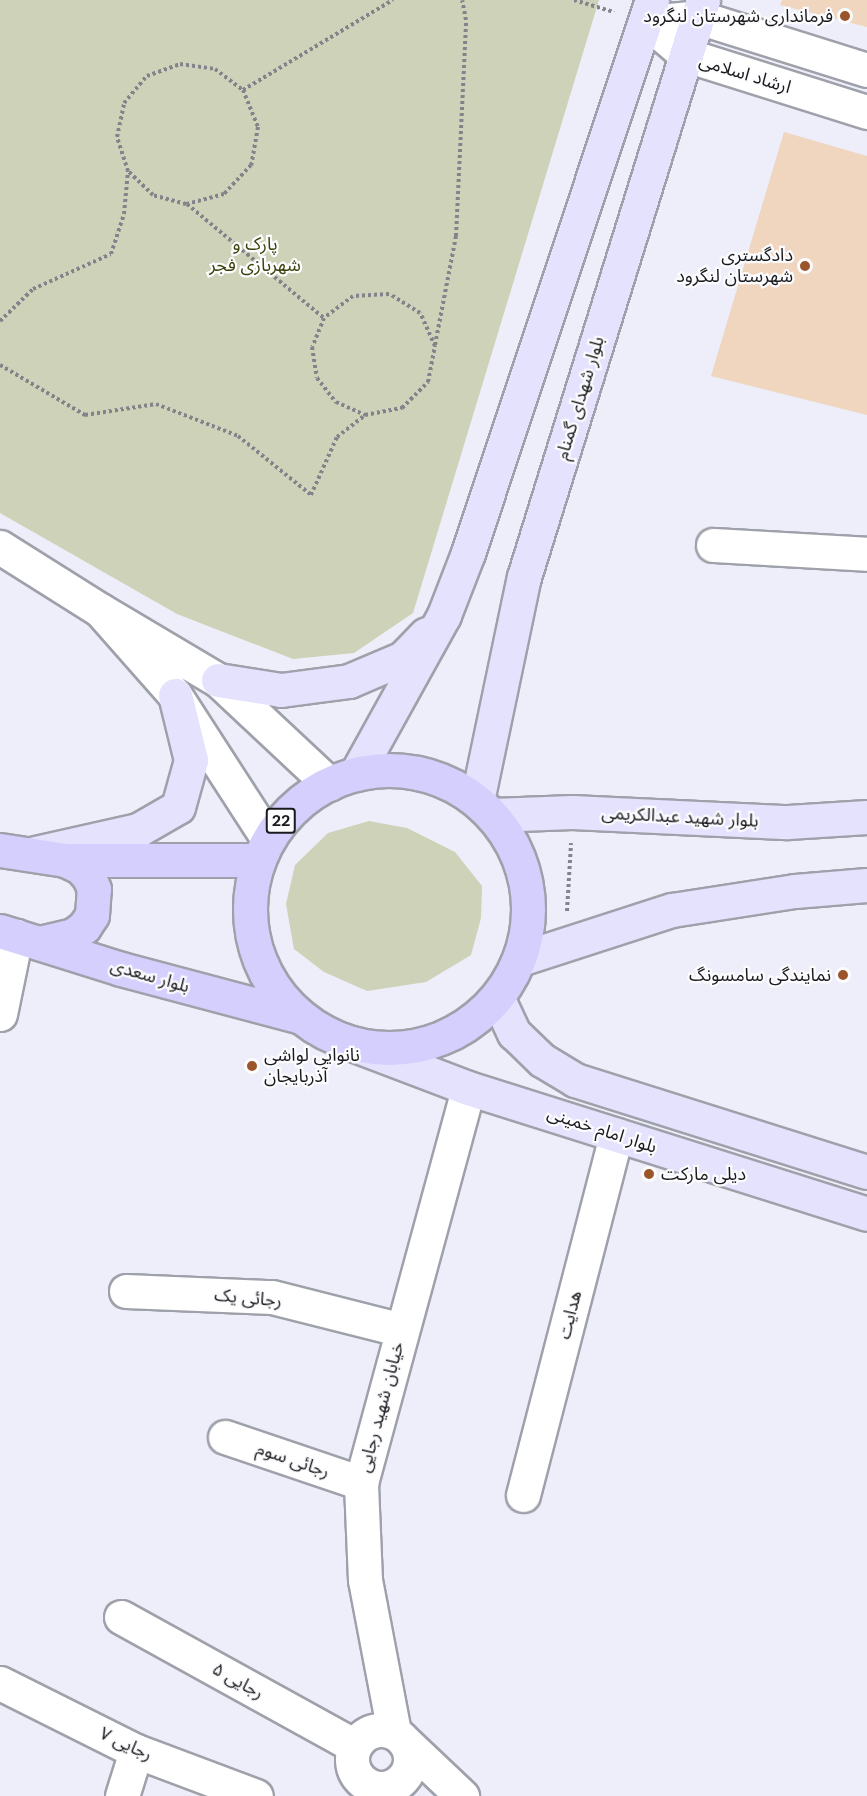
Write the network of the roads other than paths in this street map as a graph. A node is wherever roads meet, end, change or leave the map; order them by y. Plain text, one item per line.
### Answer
1 (701, 9) edge
2 (649, 11) edge
3 (686, 55) junction
4 (867, 69) edge
5 (867, 112) edge
6 (713, 545) dead end
7 (867, 554) edge
8 (5, 560) edge
9 (100, 610) junction
10 (444, 615) junction
11 (218, 680) junction
12 (176, 695) junction
13 (343, 779) junction
14 (485, 808) junction
15 (867, 816) edge
16 (264, 850) junction
17 (13, 853) edge
18 (65, 860) junction
19 (867, 885) edge
20 (18, 937) edge
21 (520, 959) junction
22 (497, 997) junction
23 (0, 1014) edge
24 (301, 1017) junction
25 (339, 1039) junction
26 (468, 1088) junction
27 (616, 1135) junction
28 (867, 1172) edge
29 (867, 1214) edge
30 (126, 1291) dead end
31 (402, 1330) junction
32 (225, 1437) dead end
33 (360, 1483) junction
34 (524, 1495) dead end
35 (122, 1617) dead end
36 (0, 1683) edge
37 (400, 1738) junction
38 (355, 1746) junction
39 (136, 1751) junction
40 (374, 1791) edge
41 (122, 1796) edge
42 (256, 1796) edge
43 (462, 1796) edge

1 - 2 street
1 - 3 main road, بلوار شهدای گمنام
1 - 4 street
2 - 3 street, ارشاد اسلامی
2 - 10 main road
3 - 5 street, ارشاد اسلامی
3 - 14 main road, بلوار شهدای گمنام
6 - 7 street
8 - 9 street
9 - 11 street
9 - 12 street
10 - 11 main road
10 - 13 main road
11 - 13 street
12 - 16 street
12 - 17 main road
13 - 14 highway, 22
13 - 16 highway, 22
14 - 15 main road, بلوار شهید عبدالکریمی
14 - 21 highway, 22
16 - 18 highway, 22
16 - 24 highway, 22
17 - 18 highway, 22
18 - 20 highway
19 - 21 main road
20 - 23 street
20 - 24 highway, بلوار سعدی / 22
21 - 22 highway, 22
22 - 25 highway, 22
22 - 28 main road
24 - 25 highway, 22
25 - 26 main road, بلوار امام خمینی
26 - 27 main road, بلوار امام خمینی
26 - 31 street, خیابان شهید رجایی
27 - 29 main road, بلوار امام خمینی
27 - 34 street, هدایت
30 - 31 street, رجائی یک
31 - 33 street, خیابان شهید رجایی
32 - 33 street, رجائی سوم
33 - 37 street, خیابان شهید رجایی
35 - 38 street, رجایی ۵
36 - 39 street, رجایی ۷
37 - 38 street
37 - 40 street
37 - 43 street
38 - 40 street
39 - 41 street
39 - 42 street, رجایی ۷

